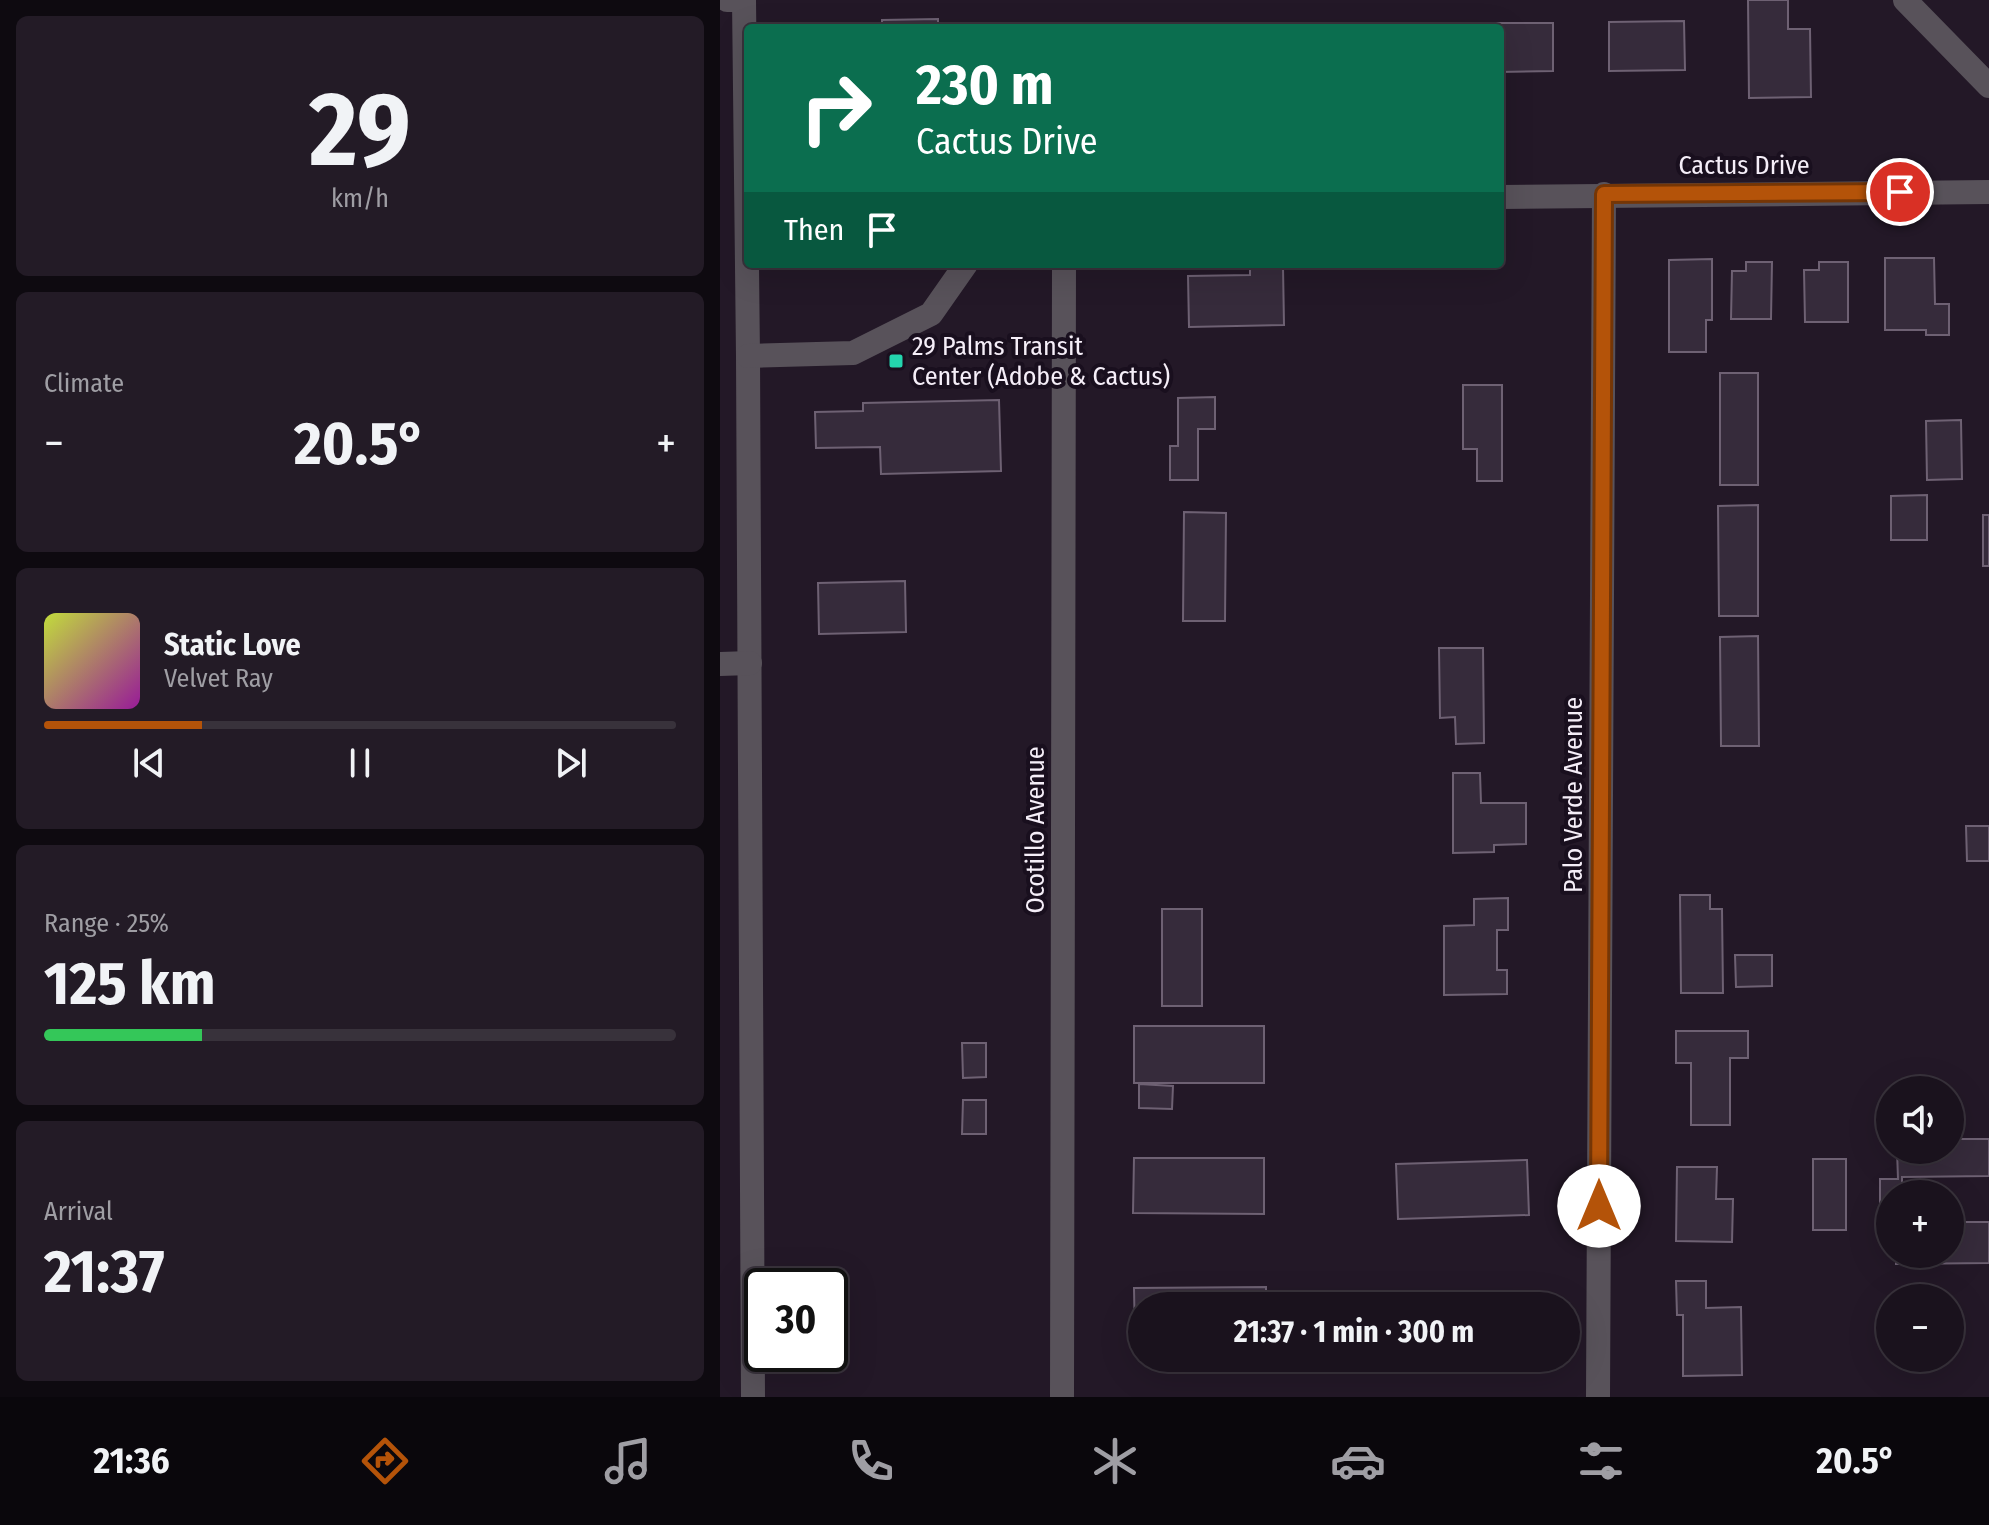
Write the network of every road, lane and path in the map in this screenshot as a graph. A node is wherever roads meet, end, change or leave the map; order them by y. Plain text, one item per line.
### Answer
1 (727, 0) edge
2 (744, 0) edge
3 (1905, 0) edge
4 (744, 24) edge
5 (1989, 86) edge
6 (1989, 192) edge
7 (1604, 194) junction
8 (1504, 197) edge
9 (748, 268) edge
10 (963, 268) edge
11 (1064, 268) edge
12 (748, 356) junction
13 (750, 663) junction
14 (720, 664) edge
15 (753, 1397) edge
16 (1062, 1397) edge
17 (1598, 1397) edge

1 - 2 street
2 - 4 street
3 - 5 street
6 - 7 street, Cactus Drive
7 - 8 street, Cactus Drive
7 - 17 street, Palo Verde Avenue
9 - 12 street
10 - 12 street
11 - 16 street, Ocotillo Avenue
12 - 13 street
13 - 14 street
13 - 15 street

